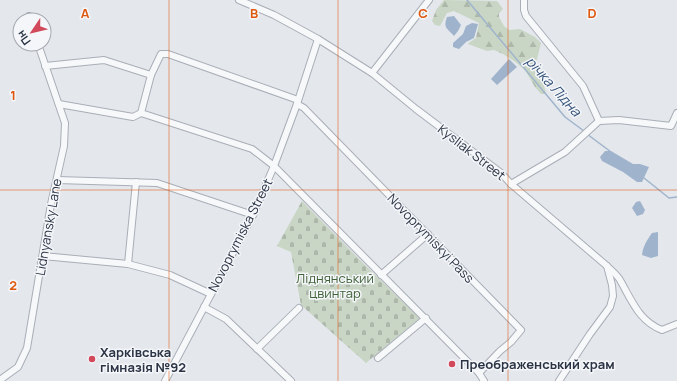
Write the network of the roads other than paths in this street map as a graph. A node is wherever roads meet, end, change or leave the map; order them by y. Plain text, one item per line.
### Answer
1 (239, 0) edge
2 (429, 0) edge
3 (524, 0) edge
4 (318, 38) junction
5 (41, 52) edge
6 (45, 66) junction
7 (372, 73) junction
8 (151, 75) junction
9 (298, 102) junction
10 (59, 104) junction
11 (141, 113) junction
12 (677, 113) edge
13 (599, 121) junction
14 (274, 166) junction
15 (57, 180) junction
16 (136, 182) junction
17 (511, 184) junction
18 (253, 215) junction
19 (428, 234) junction
20 (43, 256) junction
21 (128, 264) junction
22 (607, 266) junction
23 (381, 275) junction
24 (211, 294) junction
25 (204, 306) junction
26 (299, 308) dead end
27 (426, 318) junction
28 (677, 324) edge
29 (257, 349) junction
30 (378, 358) dead end
31 (479, 373) junction
32 (0, 380) edge
33 (165, 381) edge
34 (291, 381) edge
35 (484, 381) edge
36 (559, 381) edge

1 - 4 street, Kysliak Street
2 - 7 street
3 - 13 street
4 - 7 street, Kysliak Street
4 - 9 street, Novoprymiska Street
5 - 6 street, Lidnyansky Lane
6 - 8 street
6 - 10 street, Lidnyansky Lane
7 - 17 street, Kysliak Street
8 - 9 street, Novoprymiskyi Pass
8 - 11 street
9 - 14 street, Novoprymiska Street
9 - 19 street, Novoprymiskyi Pass
10 - 11 street
10 - 15 street, Lidnyansky Lane
11 - 14 street
12 - 13 street
13 - 17 street
14 - 18 street, Novoprymiska Street
14 - 23 street
15 - 16 street
15 - 20 street, Lidnyansky Lane
16 - 18 street
16 - 21 street
17 - 22 street, Kysliak Street
18 - 24 street, Novoprymiska Street
19 - 23 street
19 - 31 street, Novoprymiskyi Pass
20 - 21 street
20 - 32 street, Lidnyansky Lane
21 - 24 street
22 - 28 street, Kysliak Street
22 - 36 street
23 - 27 street
24 - 25 street, Novoprymiska Street
25 - 29 street
25 - 33 street, Novoprymiska Street
26 - 29 street
27 - 30 street
27 - 31 street
29 - 34 street
31 - 35 street

